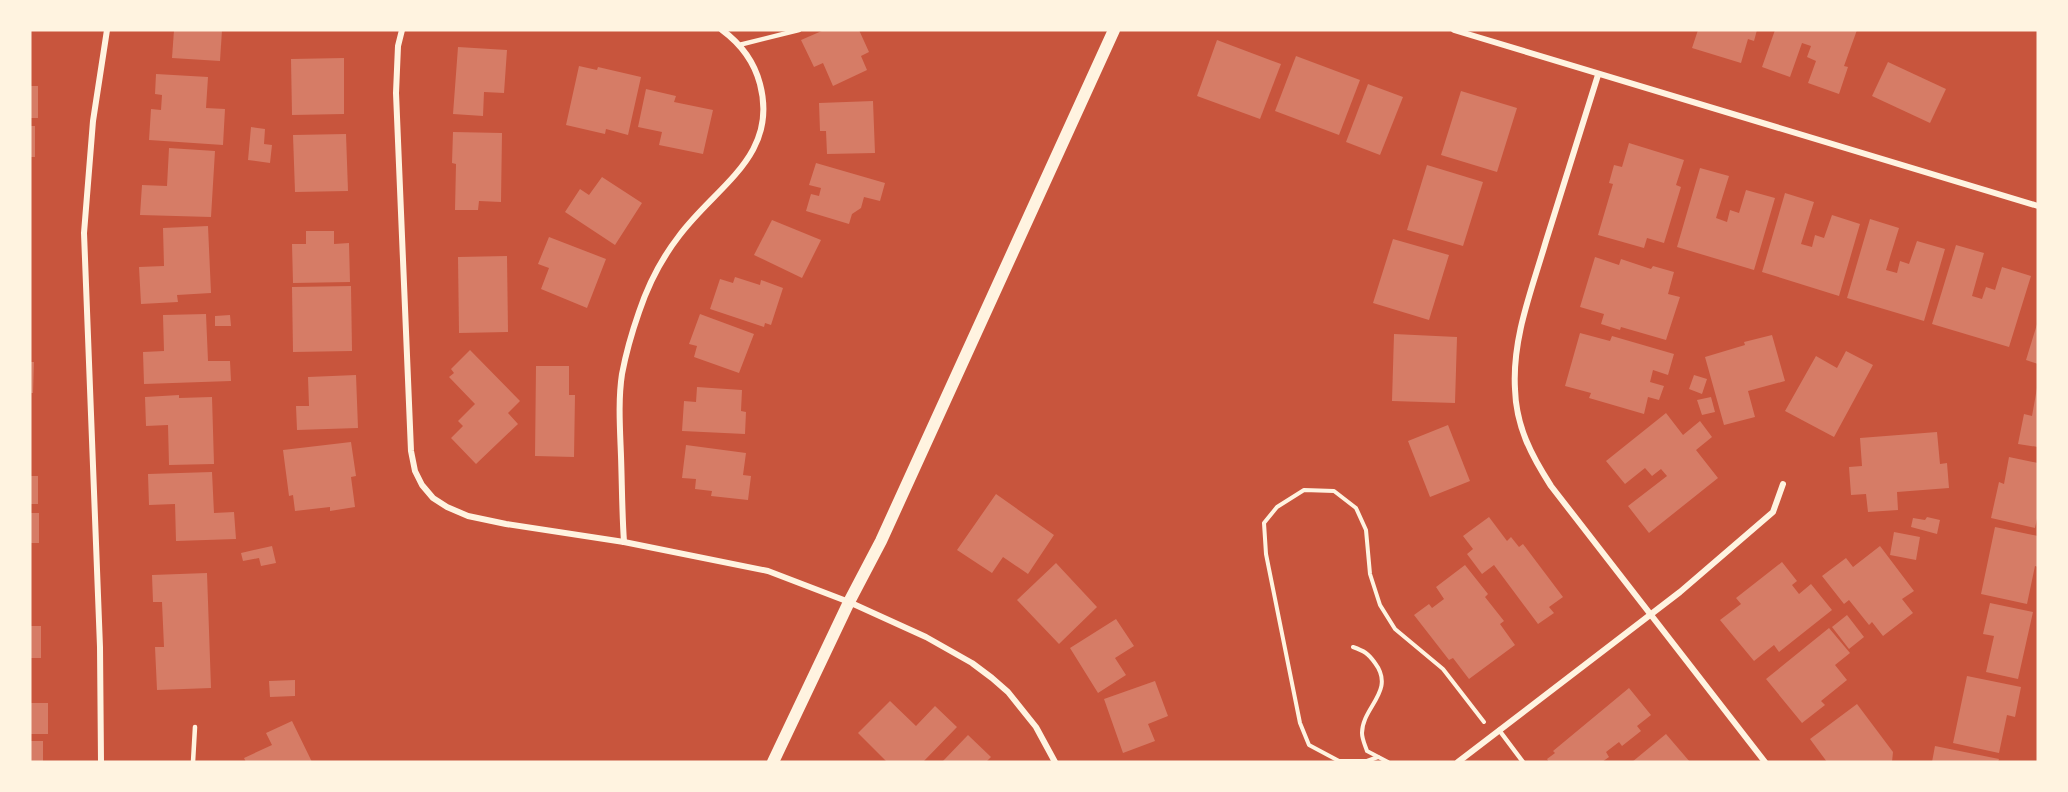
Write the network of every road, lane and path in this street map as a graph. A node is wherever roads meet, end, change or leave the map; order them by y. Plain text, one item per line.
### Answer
1 (107, 30) edge
2 (402, 30) edge
3 (722, 30) edge
4 (799, 30) edge
5 (1114, 30) edge
6 (1454, 30) edge
7 (739, 45) junction
8 (1598, 75) junction
9 (2038, 206) edge
10 (1783, 484) dead end
11 (624, 542) junction
12 (849, 602) junction
13 (1651, 613) junction
14 (1353, 646) dead end
15 (195, 727) dead end
16 (1496, 732) junction
17 (1378, 757) junction
18 (101, 762) edge
19 (193, 762) edge
20 (773, 762) edge
21 (1054, 762) edge
22 (1388, 762) edge
23 (1458, 762) edge
24 (1523, 762) edge
25 (1765, 762) edge

1 - 18 street
2 - 11 street
3 - 7 street
4 - 7 lane
5 - 12 main road
6 - 8 street
7 - 11 street
8 - 9 street
8 - 13 street
10 - 13 street
11 - 12 street
12 - 20 main road
12 - 21 street
13 - 16 street
13 - 25 street
14 - 17 path
15 - 19 lane
16 - 17 path
16 - 23 street
16 - 24 lane
17 - 22 path

